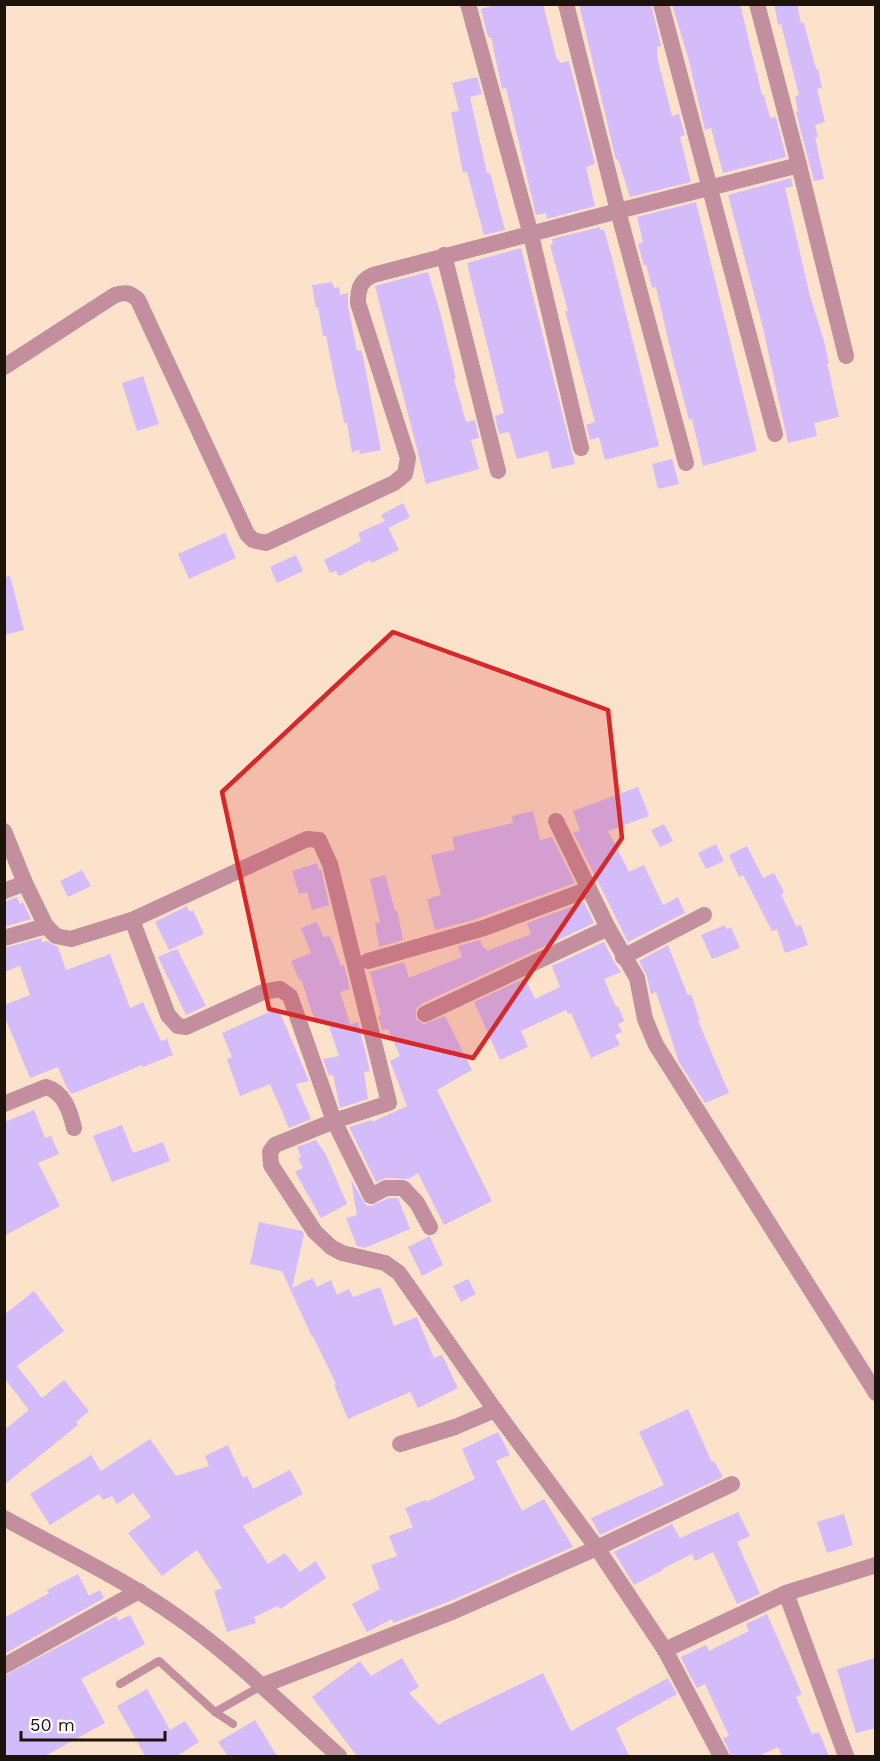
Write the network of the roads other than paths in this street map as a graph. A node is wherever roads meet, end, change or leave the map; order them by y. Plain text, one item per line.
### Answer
1 (468, 4) edge
2 (566, 4) edge
3 (661, 4) edge
4 (757, 4) edge
5 (799, 165) junction
6 (708, 187) junction
7 (618, 211) junction
8 (531, 235) junction
9 (444, 255) junction
10 (846, 356) dead end
11 (4, 367) edge
12 (775, 434) dead end
13 (581, 448) dead end
14 (686, 463) dead end
15 (498, 471) dead end
16 (556, 820) dead end
17 (4, 831) edge
18 (25, 883) junction
19 (589, 889) junction
20 (4, 891) edge
21 (704, 915) dead end
22 (132, 920) junction
23 (46, 926) junction
24 (608, 928) junction
25 (4, 938) edge
26 (623, 957) junction
27 (368, 961) dead end
28 (426, 1014) dead end
29 (4, 1104) edge
30 (334, 1120) junction
31 (74, 1128) dead end
32 (430, 1227) dead end
33 (876, 1393) edge
34 (495, 1410) junction
35 (400, 1444) dead end
36 (732, 1484) dead end
37 (4, 1518) edge
38 (597, 1548) junction
39 (876, 1565) edge
40 (138, 1591) junction
41 (786, 1593) junction
42 (666, 1650) junction
43 (4, 1666) edge
44 (120, 1684) dead end
45 (261, 1686) junction
46 (215, 1712) junction
47 (233, 1724) dead end
48 (339, 1756) edge
49 (721, 1756) edge
50 (846, 1756) edge

1 - 8 street
2 - 7 street
3 - 6 street
4 - 5 street
5 - 6 street
5 - 10 street
6 - 7 street
6 - 12 street
7 - 8 street
7 - 14 street
8 - 9 street
8 - 13 street
9 - 11 street
9 - 15 street
16 - 19 street
17 - 18 street
18 - 20 street
18 - 23 street
19 - 24 street
19 - 27 street
21 - 26 street
22 - 23 street
22 - 30 street
22 - 30 street
23 - 25 street
24 - 26 street
24 - 28 street
26 - 33 street
29 - 31 street
30 - 32 street
30 - 34 street
34 - 35 street
34 - 38 street
36 - 38 street
37 - 40 street
38 - 42 street
38 - 45 street
39 - 41 street
40 - 43 street
40 - 45 street
41 - 42 street
41 - 50 street
42 - 49 street
44 - 46 lane
45 - 46 lane
45 - 48 street
46 - 47 lane

